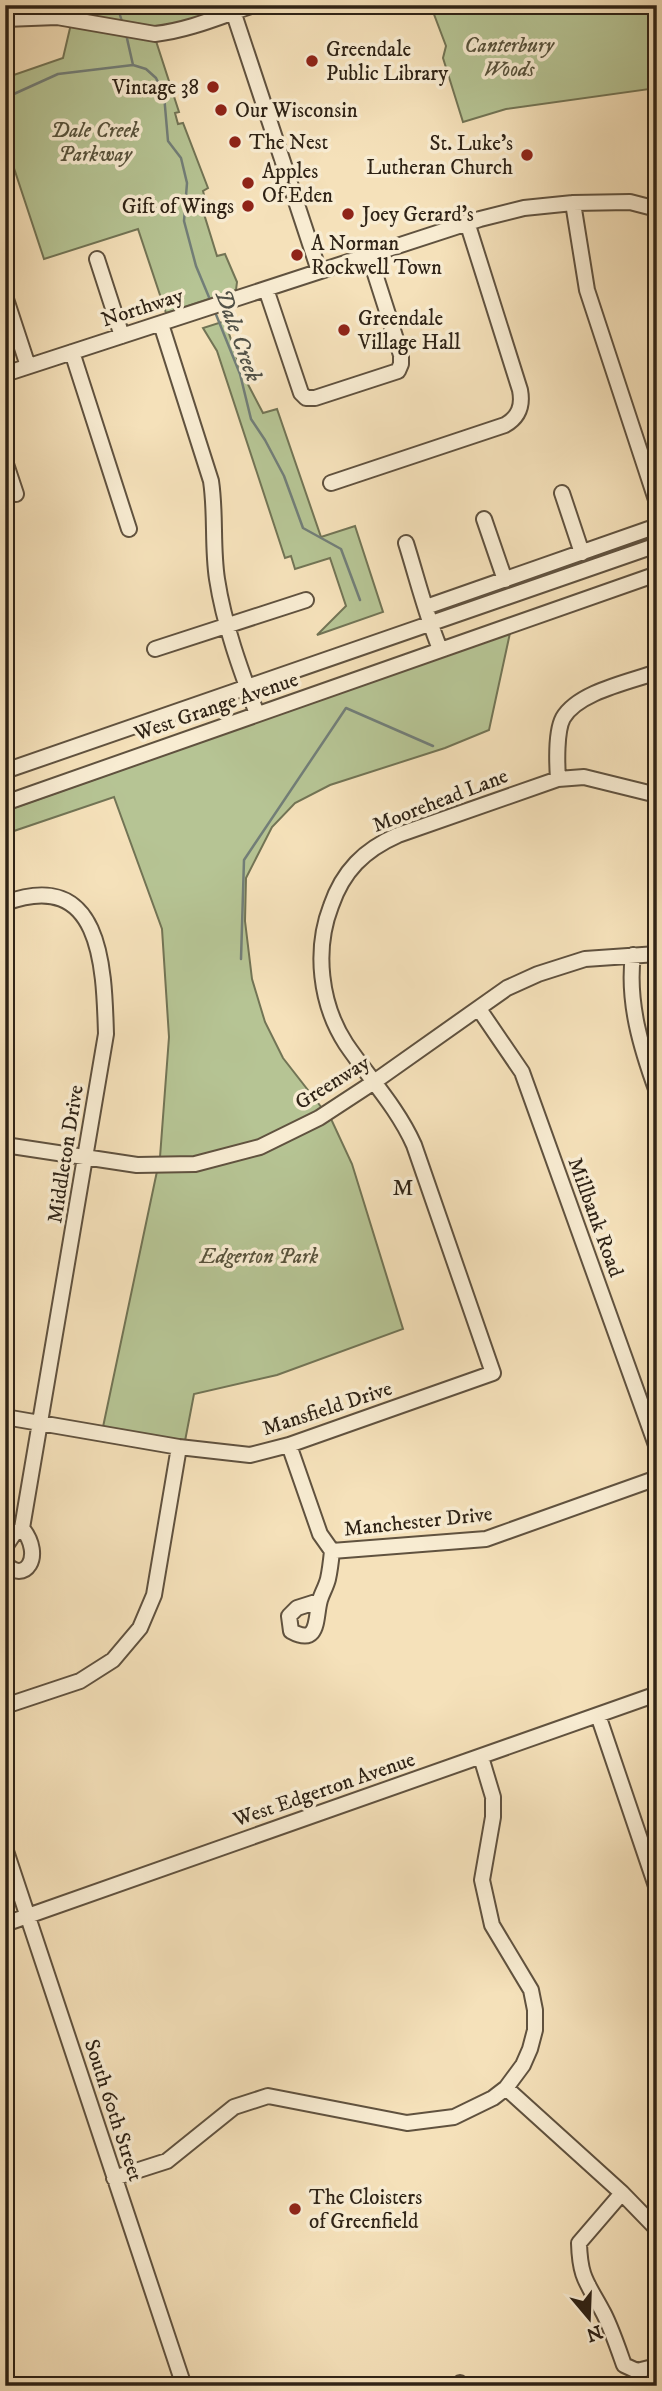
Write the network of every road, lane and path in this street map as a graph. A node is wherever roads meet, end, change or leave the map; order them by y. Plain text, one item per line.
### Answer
1 (254, 5) edge
2 (232, 8) edge
3 (5, 19) edge
4 (573, 203) junction
5 (657, 209) edge
6 (467, 222) junction
7 (369, 255) junction
8 (97, 259) dead end
9 (319, 271) junction
10 (266, 289) junction
11 (5, 296) edge
12 (161, 324) junction
13 (122, 336) junction
14 (72, 352) junction
15 (28, 366) junction
16 (5, 374) edge
17 (5, 461) edge
18 (331, 483) dead end
19 (562, 493) dead end
20 (16, 494) dead end
21 (657, 503) edge
22 (484, 519) dead end
23 (657, 526) edge
24 (130, 530) dead end
25 (406, 543) dead end
26 (657, 545) edge
27 (582, 553) junction
28 (657, 574) edge
29 (505, 580) junction
30 (306, 600) dead end
31 (426, 607) junction
32 (429, 623) junction
33 (228, 626) junction
34 (155, 649) dead end
35 (440, 649) junction
36 (657, 672) edge
37 (247, 687) junction
38 (257, 714) junction
39 (5, 771) edge
40 (558, 779) junction
41 (657, 795) edge
42 (5, 803) edge
43 (5, 902) edge
44 (657, 954) edge
45 (633, 955) junction
46 (479, 1009) junction
47 (374, 1082) junction
48 (657, 1092) edge
49 (5, 1145) edge
50 (86, 1158) junction
51 (493, 1373) joint
52 (5, 1417) edge
53 (42, 1423) junction
54 (289, 1445) junction
55 (179, 1447) junction
56 (657, 1448) edge
57 (657, 1478) edge
58 (23, 1528) junction
59 (5, 1547) edge
60 (332, 1551) junction
61 (5, 1563) edge
62 (319, 1601) dead end
63 (657, 1694) edge
64 (5, 1706) edge
65 (598, 1715) junction
66 (481, 1756) junction
67 (5, 1848) edge
68 (657, 1888) edge
69 (27, 1916) junction
70 (5, 1924) edge
71 (506, 2088) junction
72 (114, 2178) junction
73 (622, 2193) junction
74 (657, 2231) edge
75 (657, 2367) edge
76 (184, 2386) edge

1 - 2 street
2 - 3 street
2 - 9 street
4 - 5 street, Northway
4 - 6 street, Northway
4 - 21 street
6 - 7 street, Northway
6 - 18 street
7 - 9 street, Northway
7 - 10 street
8 - 13 street
9 - 10 street, Northway
10 - 12 street, Northway
11 - 15 street
12 - 13 street, Northway
12 - 33 street
13 - 14 street, Northway
14 - 15 street, Northway
14 - 24 street
15 - 16 street, Northway
17 - 20 street
19 - 27 street
22 - 29 street
23 - 27 street
25 - 31 street
26 - 32 street, West Grange Avenue
27 - 29 street
28 - 35 street, West Grange Avenue
29 - 31 street
30 - 33 street
31 - 32 street
32 - 35 street
32 - 37 street, West Grange Avenue
33 - 34 street
33 - 37 street
35 - 38 street, West Grange Avenue
36 - 40 street
37 - 38 street
37 - 39 street, West Grange Avenue
38 - 42 street, West Grange Avenue
40 - 41 street, Moorehead Lane
40 - 47 street, Moorehead Lane
43 - 50 street, Middleton Drive
44 - 45 street, Greenway
45 - 46 street, Greenway
45 - 48 street
46 - 47 street, Greenway
46 - 56 street, Millbank Road
47 - 50 street, Greenway
47 - 51 street, Moorehead Lane
49 - 50 street, Greenway
50 - 53 street, Middleton Drive
51 - 54 street, Mansfield Drive
52 - 53 street, Mansfield Drive
53 - 55 street, Mansfield Drive
53 - 58 street, Middleton Drive
54 - 55 street, Mansfield Drive
54 - 60 street, Manchester Drive
55 - 64 street
57 - 60 street, Manchester Drive
58 - 59 street
58 - 61 street
60 - 62 street
63 - 65 street, West Edgerton Avenue
65 - 66 street, West Edgerton Avenue
65 - 68 street
66 - 69 street, West Edgerton Avenue
66 - 71 street
67 - 69 street, South 60th Street
69 - 70 street, West Edgerton Avenue
69 - 72 street, South 60th Street
71 - 72 street
71 - 73 street
72 - 76 street, South 60th Street
73 - 74 street
73 - 75 street

